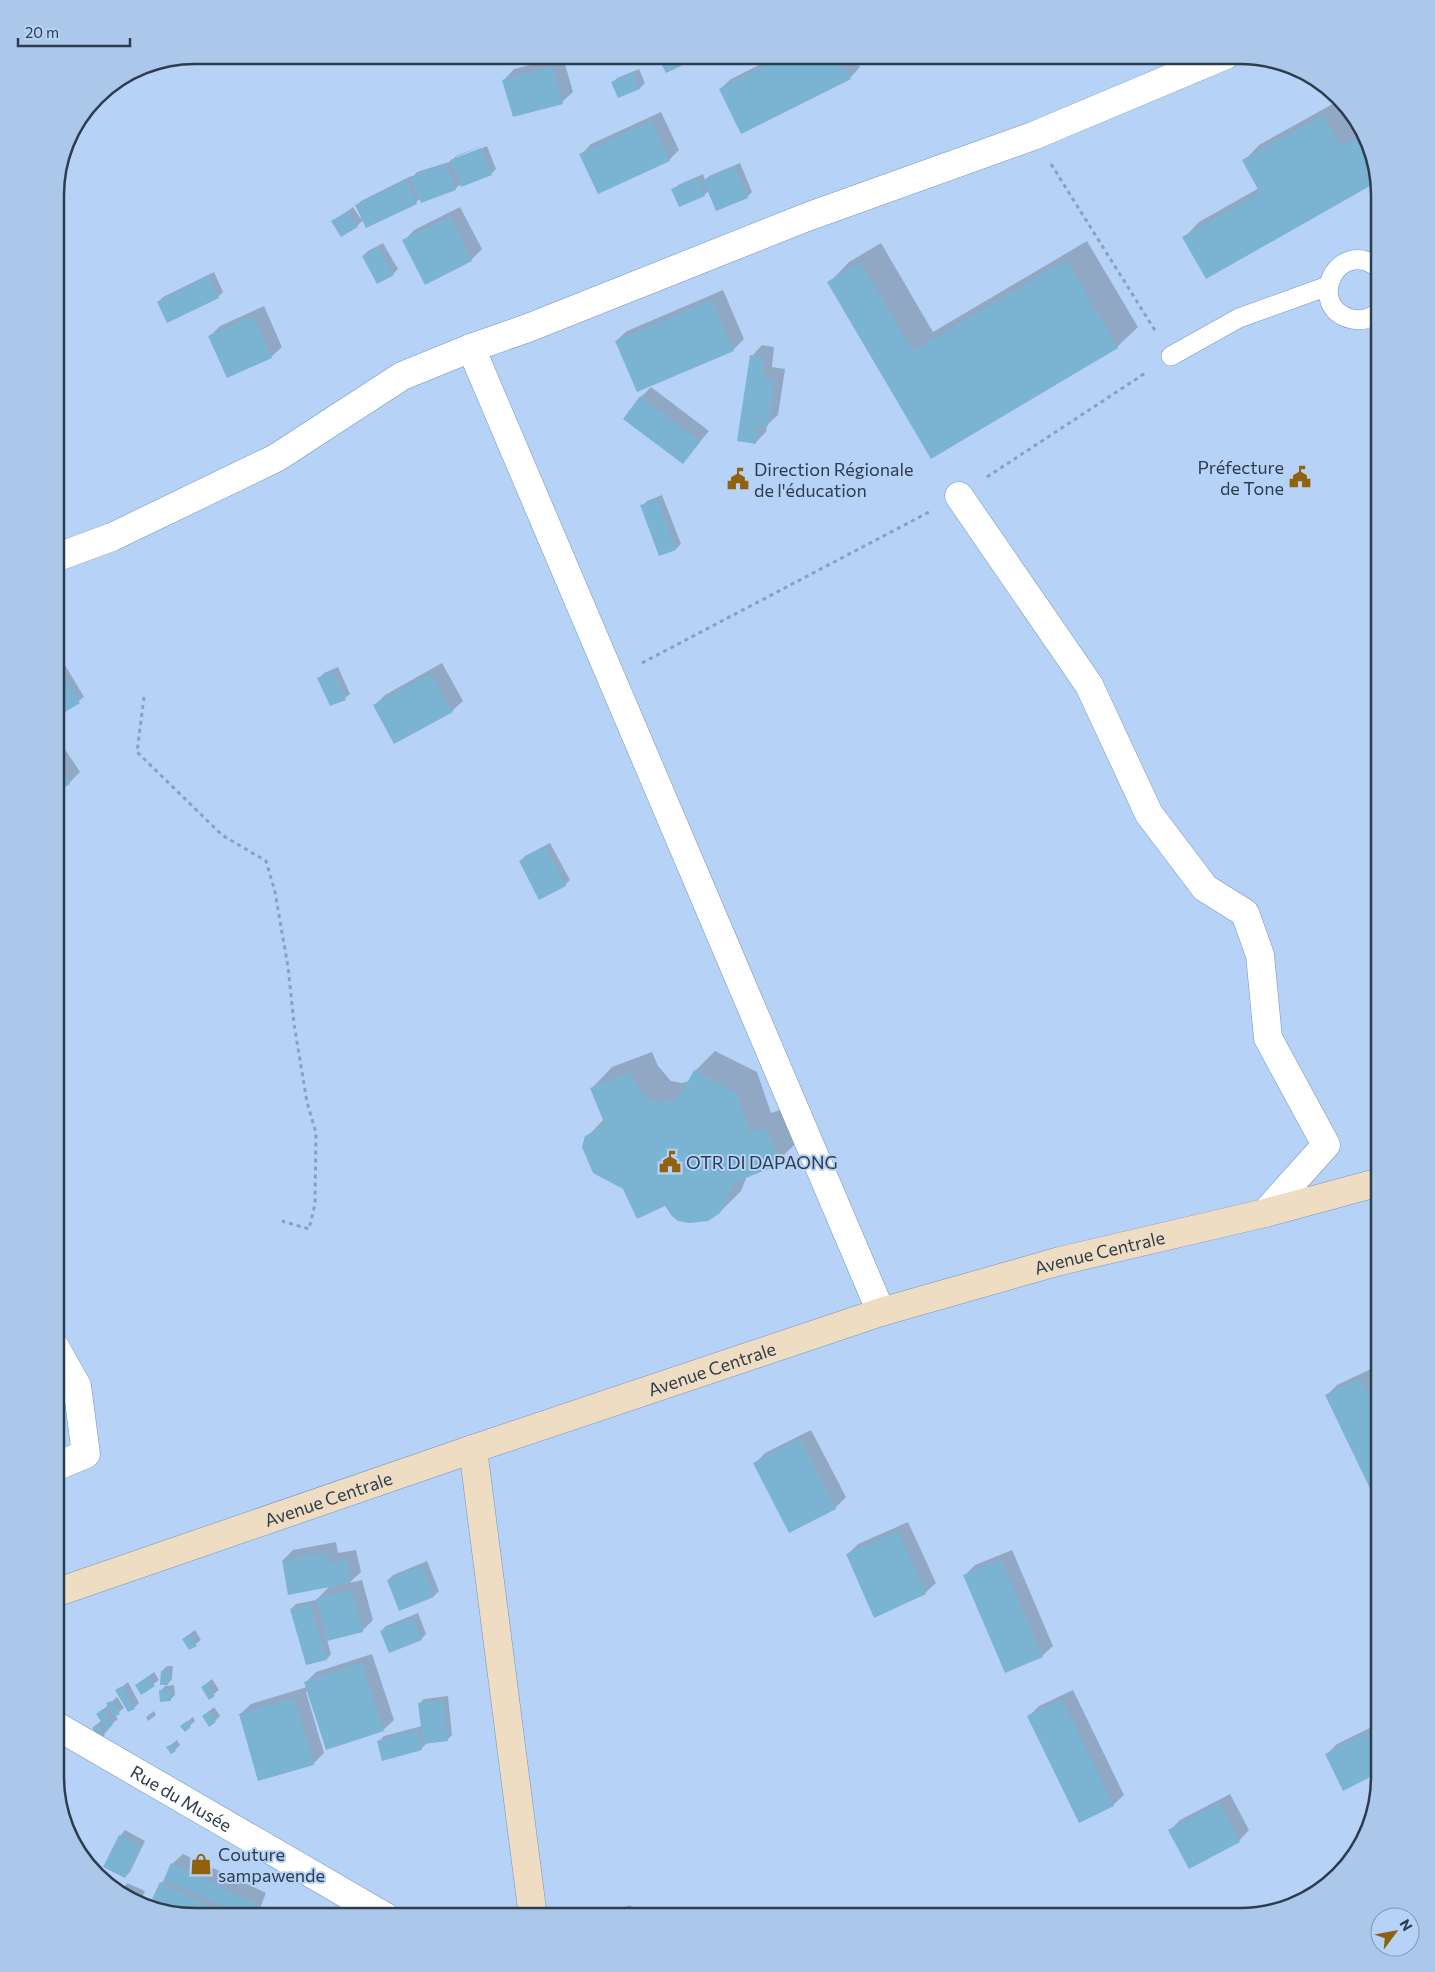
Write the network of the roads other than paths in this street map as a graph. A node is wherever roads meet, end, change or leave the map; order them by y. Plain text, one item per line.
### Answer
1 (1205, 64) edge
2 (1371, 262) edge
3 (1328, 286) junction
4 (1371, 318) edge
5 (471, 348) junction
6 (1171, 356) road end
7 (959, 496) road end
8 (64, 555) edge
9 (1371, 1185) edge
10 (1265, 1214) junction
11 (881, 1312) junction
12 (64, 1363) edge
13 (473, 1448) junction
14 (64, 1464) edge
15 (64, 1590) edge
16 (64, 1730) edge
17 (370, 1908) edge
18 (532, 1908) edge

1 - 5 street
2 - 3 lane
3 - 4 lane
3 - 6 lane
5 - 8 street
5 - 11 street
7 - 10 street
9 - 10 main road, Avenue Centrale
10 - 11 main road, Avenue Centrale
11 - 13 main road, Avenue Centrale
12 - 14 street
13 - 15 main road, Avenue Centrale
13 - 18 main road
16 - 17 street, Rue du Musée

